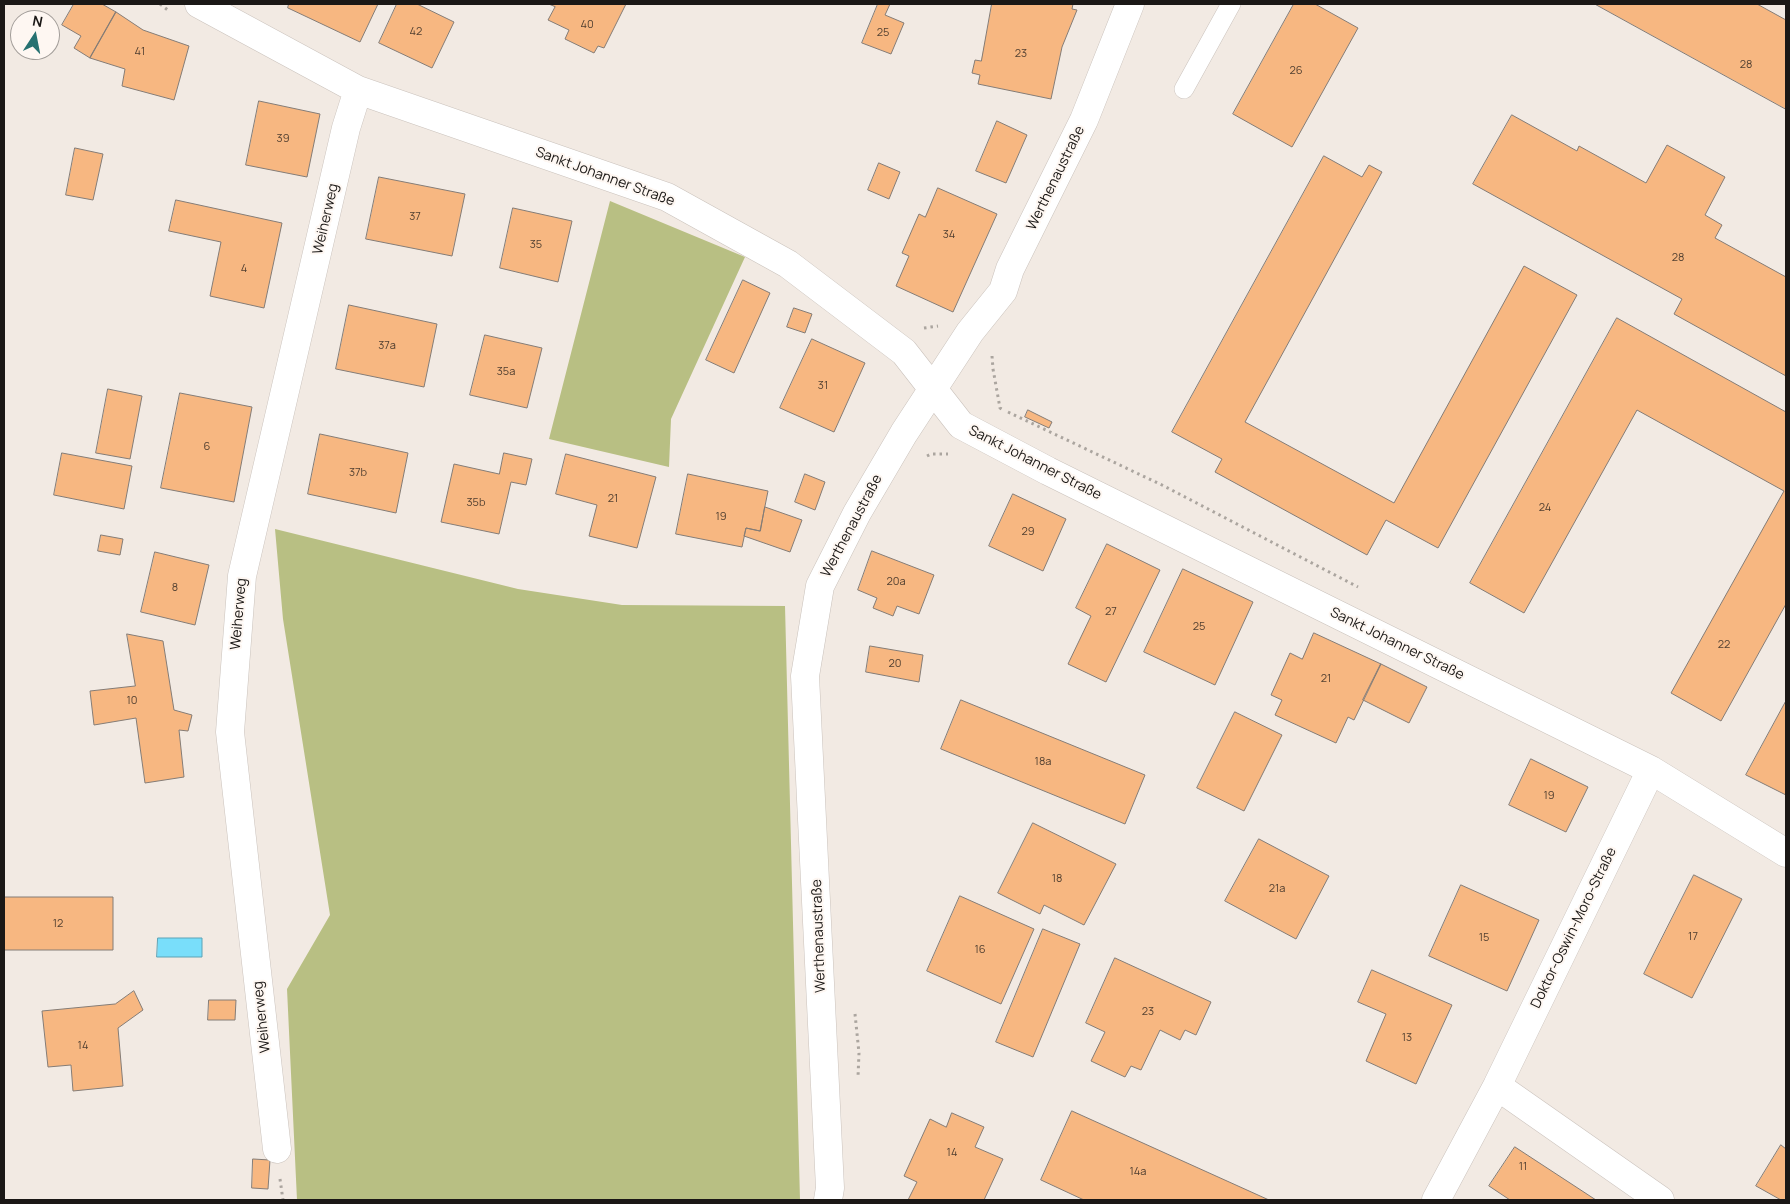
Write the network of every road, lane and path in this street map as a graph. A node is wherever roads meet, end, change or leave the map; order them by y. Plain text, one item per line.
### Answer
1 (199, 4) edge
2 (1130, 4) edge
3 (1231, 4) edge
4 (1184, 89) dead end
5 (358, 90) junction
6 (933, 387) junction
7 (931, 454) dead end
8 (923, 459) dead end
9 (1651, 770) junction
10 (1786, 853) edge
11 (855, 1013) dead end
12 (858, 1082) dead end
13 (1497, 1086) junction
14 (276, 1149) dead end
15 (828, 1200) edge
16 (1436, 1200) edge
17 (1660, 1200) edge

1 - 5 street, Sankt Johanner Straße
2 - 6 street, Werthenaustraße
3 - 4 lane
5 - 6 street, Sankt Johanner Straße
5 - 14 street, Weiherweg
6 - 9 street, Sankt Johanner Straße
6 - 15 street, Werthenaustraße
7 - 8 path
9 - 10 street, Sankt Johanner Straße
9 - 13 street, Doktor-Oswin-Moro-Straße
11 - 12 path
13 - 16 street, Doktor-Oswin-Moro-Straße
13 - 17 street

